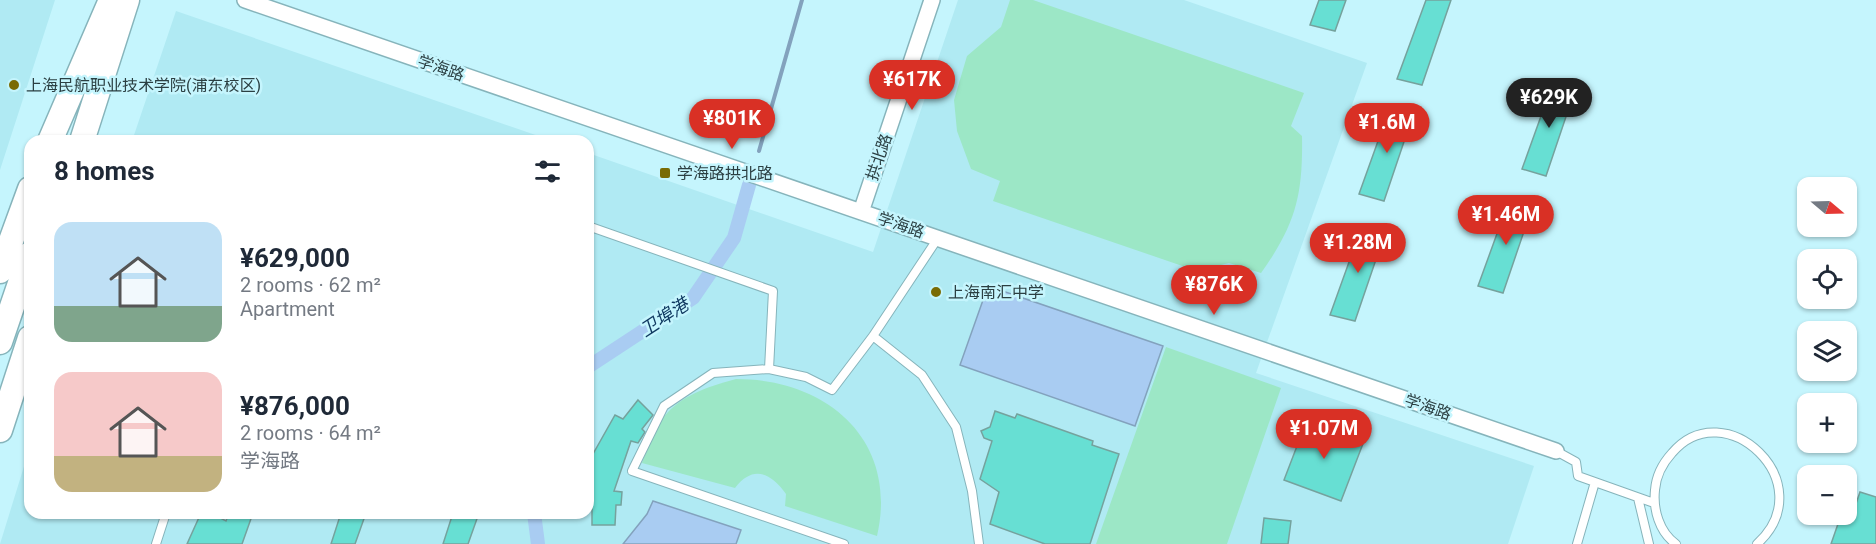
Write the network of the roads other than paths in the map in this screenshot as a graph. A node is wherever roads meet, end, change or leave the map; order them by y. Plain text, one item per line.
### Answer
1 (111, 0) edge
2 (128, 0) edge
3 (245, 0) edge
4 (932, 0) edge
5 (53, 135) edge
6 (69, 135) edge
7 (84, 135) edge
8 (94, 135) edge
9 (24, 205) edge
10 (861, 212) junction
11 (594, 228) edge
12 (939, 238) junction
13 (0, 271) edge
14 (24, 272) edge
15 (24, 319) edge
16 (873, 336) junction
17 (0, 342) edge
18 (24, 356) edge
19 (769, 369) junction
20 (0, 389) edge
21 (0, 430) edge
22 (1556, 451) joint
23 (1595, 482) junction
24 (1638, 498) junction
25 (1654, 503) junction
26 (164, 519) edge
27 (156, 544) edge
28 (844, 544) edge
29 (980, 544) edge
30 (1577, 544) edge
31 (1649, 544) edge
32 (1676, 544) edge
33 (1757, 544) edge

1 - 5 main road
1 - 6 main road
2 - 7 main road
2 - 8 main road
3 - 10 street, 学海路
4 - 10 street, 拱北路
9 - 13 main road
10 - 12 street, 学海路
11 - 19 lane
12 - 16 lane
12 - 22 street, 学海路
14 - 17 main road
15 - 20 main road
16 - 19 lane
16 - 29 lane
18 - 21 main road
19 - 28 lane
22 - 23 lane
23 - 24 lane
23 - 30 lane
24 - 25 lane
24 - 31 lane
25 - 32 lane
25 - 33 lane
26 - 27 lane

